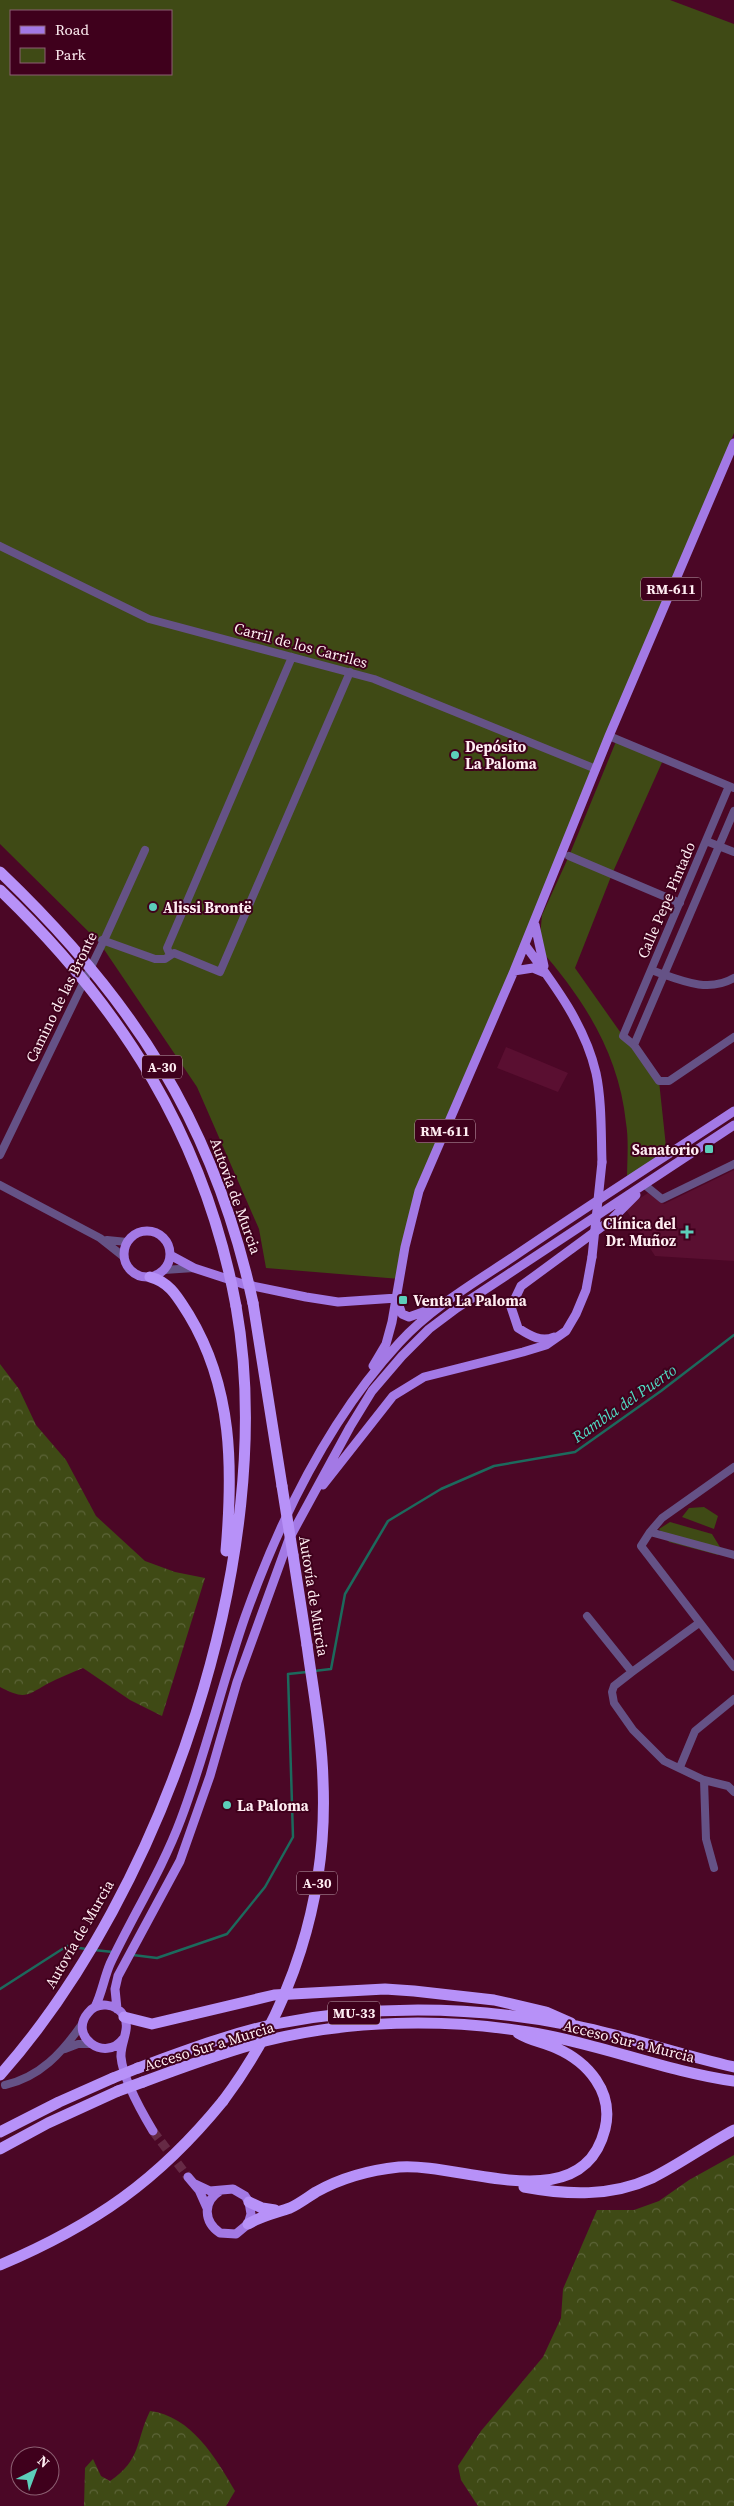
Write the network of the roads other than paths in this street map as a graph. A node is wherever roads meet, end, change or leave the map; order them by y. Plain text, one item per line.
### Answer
1 (734, 443) edge
2 (0, 546) edge
3 (292, 657) junction
4 (350, 672) junction
5 (609, 736) junction
6 (596, 769) junction
7 (732, 787) edge
8 (734, 811) edge
9 (706, 841) junction
10 (720, 846) junction
11 (145, 850) dead end
12 (734, 852) edge
13 (569, 856) dead end
14 (0, 872) edge
15 (0, 890) edge
16 (680, 903) junction
17 (535, 923) junction
18 (102, 940) junction
19 (525, 945) junction
20 (170, 955) junction
21 (651, 970) junction
22 (514, 971) junction
23 (546, 974) junction
24 (665, 975) junction
25 (734, 978) edge
26 (734, 1037) edge
27 (634, 1045) junction
28 (734, 1111) edge
29 (734, 1125) edge
30 (0, 1155) edge
31 (734, 1164) edge
32 (660, 1174) junction
33 (0, 1186) edge
34 (646, 1186) junction
35 (100, 1238) junction
36 (127, 1242) junction
37 (170, 1255) junction
38 (124, 1257) junction
39 (194, 1268) junction
40 (164, 1270) junction
41 (150, 1277) junction
42 (396, 1298) junction
43 (442, 1305) junction
44 (566, 1331) junction
45 (353, 1398) junction
46 (734, 1467) edge
47 (308, 1504) junction
48 (650, 1532) junction
49 (734, 1555) edge
50 (587, 1616) dead end
51 (700, 1624) junction
52 (732, 1661) edge
53 (632, 1672) junction
54 (734, 1699) edge
55 (177, 1767) junction
56 (680, 1767) junction
57 (704, 1780) junction
58 (734, 1792) edge
59 (714, 1868) dead end
60 (95, 2007) junction
61 (121, 2013) junction
62 (82, 2024) junction
63 (577, 2026) junction
64 (514, 2030) junction
65 (123, 2039) junction
66 (90, 2044) junction
67 (103, 2049) junction
68 (62, 2050) junction
69 (122, 2064) junction
70 (734, 2067) edge
71 (3, 2080) edge
72 (734, 2081) edge
73 (734, 2130) edge
74 (153, 2131) tunnel mouth
75 (0, 2132) edge
76 (0, 2150) edge
77 (459, 2172) junction
78 (220, 2191) junction
79 (249, 2202) junction
80 (207, 2208) junction
81 (280, 2210) junction
82 (248, 2224) junction
83 (0, 2265) edge

1 - 5 main road, RM-611
2 - 3 street, Carril de los Carriles
3 - 4 street, Carril de los Carriles
3 - 20 street
4 - 6 street, Carril de los Carriles
4 - 20 street
5 - 6 main road, RM-611
5 - 7 street
6 - 17 main road, RM-611
7 - 9 street, Calle Pepe Pintado
8 - 10 street, Calle Pepe Pintado
9 - 10 street, Calle Pepe Pintado
9 - 16 street, Calle Pepe Pintado
10 - 12 street
10 - 24 street, Calle Pepe Pintado
11 - 18 street, Camino de las Bronte
13 - 16 street
14 - 83 highway, Autovía de Murcia / A-30, bridge
15 - 55 highway, Autovía de Murcia / A-30, bridge
16 - 21 street, Calle Pepe Pintado
17 - 19 main road, RM-611
17 - 23 main road
18 - 20 street
18 - 30 street, Camino de las Bronte
19 - 22 main road, RM-611
19 - 23 main road
21 - 24 street, Calle Pepe Pintado
21 - 27 street, Calle Pepe Pintado
22 - 23 main road
22 - 42 main road, RM-611
23 - 44 main road, bridge
24 - 25 street
24 - 27 street, Calle Pepe Pintado
26 - 27 street
28 - 43 main road
29 - 32 main road
31 - 34 street
32 - 34 main road
32 - 47 main road
33 - 35 street
34 - 44 main road
35 - 36 street
35 - 38 street
36 - 37 main road
36 - 38 main road
37 - 39 main road
37 - 40 main road
38 - 41 main road
39 - 40 street
39 - 42 main road
40 - 41 main road
41 - 55 highway
42 - 43 main road
42 - 45 main road, RM-611
43 - 45 main road
44 - 47 main road
45 - 60 main road
46 - 48 street
47 - 61 main road
48 - 49 street
48 - 51 street
50 - 53 street
51 - 52 street
51 - 53 street
53 - 56 street
54 - 56 street
55 - 71 highway, Autovía de Murcia / A-30
56 - 57 street
57 - 58 street
57 - 59 street
60 - 61 main road
60 - 62 main road
61 - 63 highway
61 - 65 main road
62 - 66 main road
62 - 68 street
63 - 70 highway, Acceso Sur a Murcia / MU-33
63 - 75 highway, Acceso Sur a Murcia / MU-33, bridge
64 - 72 highway, Acceso Sur a Murcia / MU-33
64 - 76 highway, Acceso Sur a Murcia / MU-33, bridge
64 - 77 highway
65 - 67 main road
65 - 69 main road
66 - 67 main road
66 - 68 street
67 - 69 main road
68 - 71 street
69 - 74 main road
73 - 77 highway
77 - 81 highway
78 - 79 main road
78 - 80 main road
78 - 80 main road
79 - 81 highway
79 - 82 main road
80 - 82 main road
81 - 82 highway

